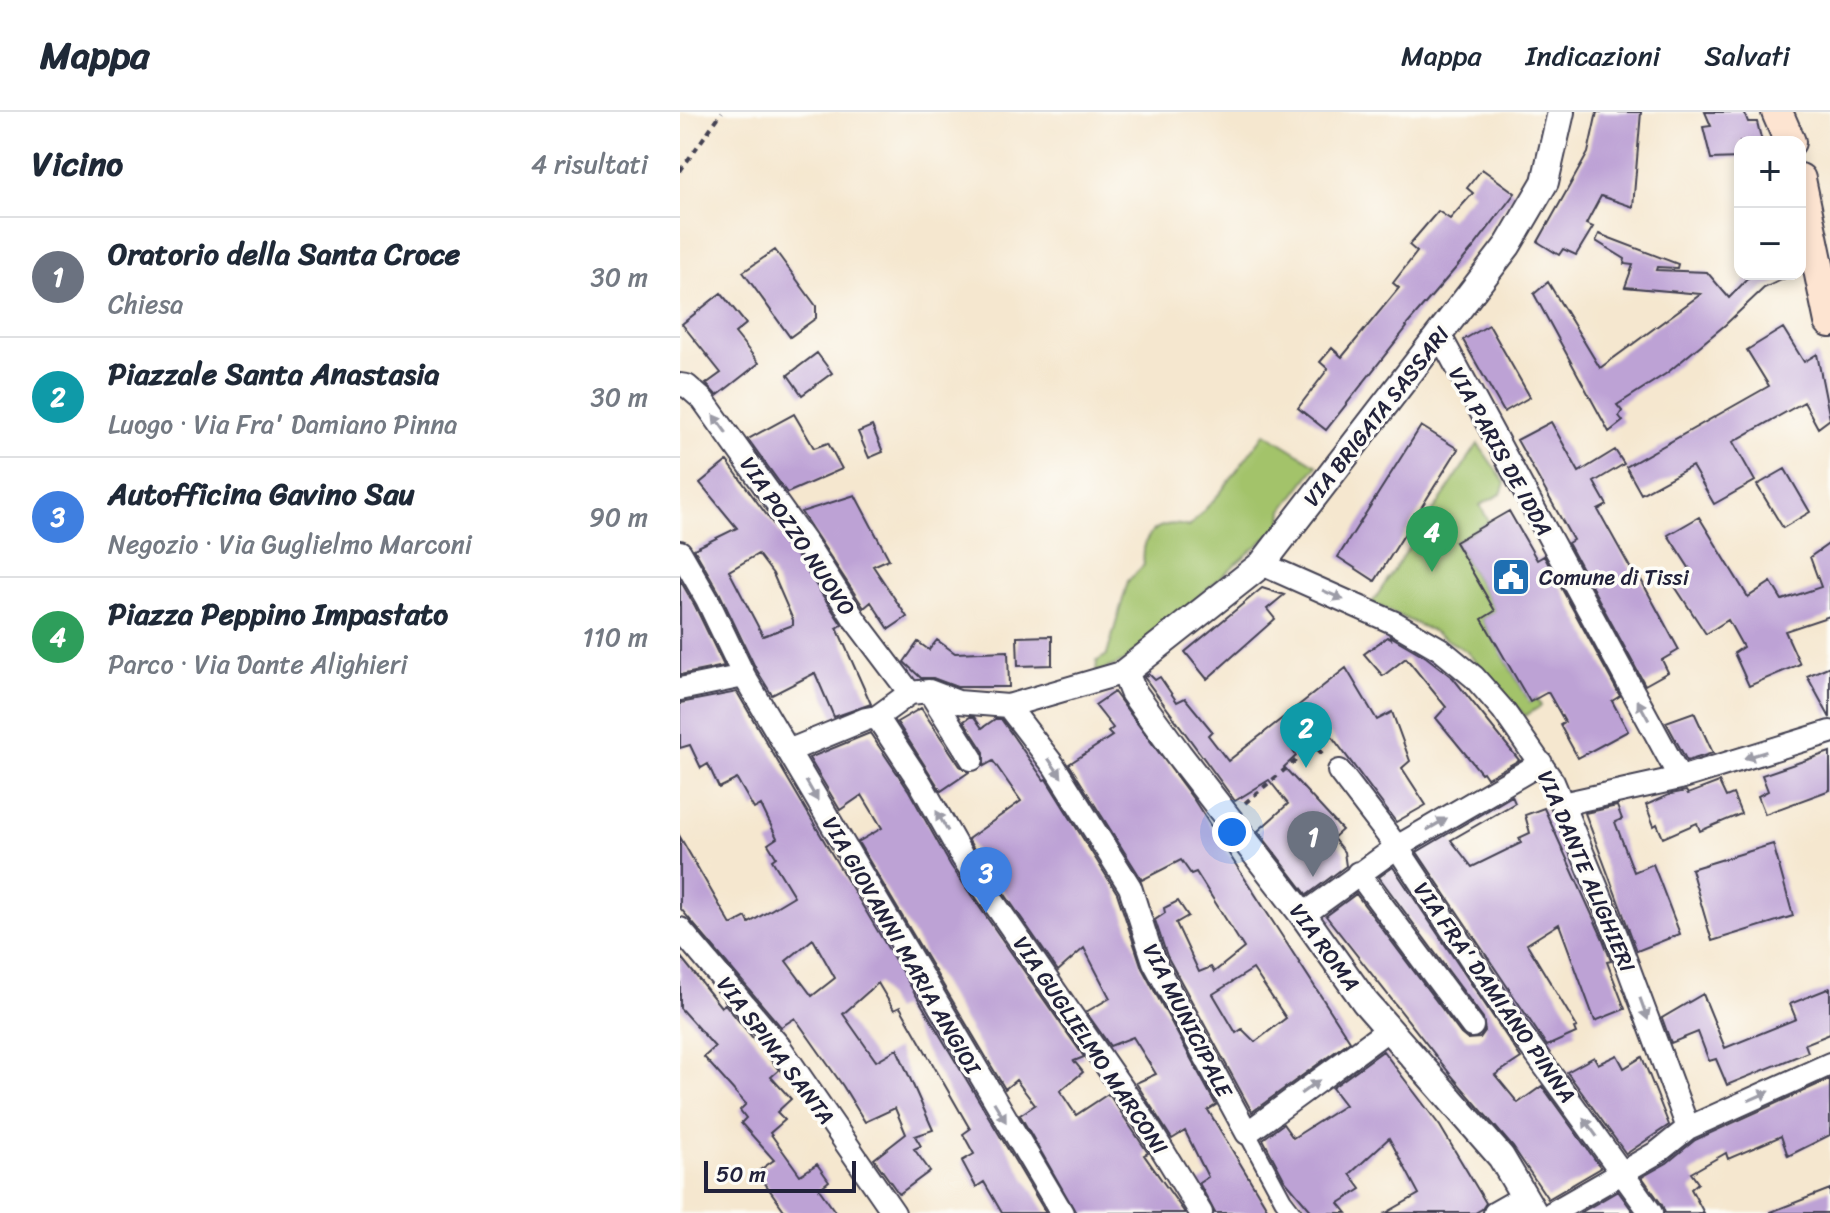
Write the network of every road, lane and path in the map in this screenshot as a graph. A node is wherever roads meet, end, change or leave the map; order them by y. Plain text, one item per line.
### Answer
1 (722, 112) edge
2 (1561, 112) edge
3 (1777, 112) edge
4 (1787, 136) edge
5 (680, 171) edge
6 (1806, 208) edge
7 (1830, 322) edge
8 (1439, 334) junction
9 (680, 385) edge
10 (680, 552) edge
11 (1262, 564) junction
12 (1125, 672) junction
13 (744, 676) junction
14 (680, 689) edge
15 (920, 692) junction
16 (1008, 706) junction
17 (877, 717) junction
18 (1830, 732) edge
19 (788, 751) junction
20 (972, 759) dead end
21 (1541, 763) junction
22 (1339, 771) joint
23 (1680, 778) junction
24 (1562, 804) junction
25 (1228, 817) junction
26 (1397, 847) junction
27 (1358, 873) junction
28 (1303, 915) junction
29 (680, 929) edge
30 (1472, 1026) dead end
31 (1389, 1029) junction
32 (1830, 1064) edge
33 (1688, 1128) junction
34 (1247, 1133) junction
35 (1622, 1174) junction
36 (1529, 1204) edge
37 (894, 1213) edge
38 (1062, 1213) edge
39 (1201, 1213) edge
40 (1293, 1213) edge
41 (1495, 1213) edge
42 (1552, 1213) edge
43 (1651, 1213) edge

1 - 5 path
2 - 8 street, VIA BRIGATA SASSARI
3 - 4 main road
6 - 7 main road
8 - 11 street, VIA BRIGATA SASSARI
23 -> 8 street, VIA PARIS DE IDDA
15 -> 9 street, VIA POZZO NUOVO
10 - 13 street, VIA GIOVANNI MARIA ANGIOI
11 - 12 street, VIA BRIGATA SASSARI
11 -> 21 street, VIA DANTE ALIGHIERI
12 - 16 street
12 - 25 street, VIA ROMA
13 - 14 street
13 - 19 street, VIA GIOVANNI MARIA ANGIOI
15 - 16 street
15 - 17 street
15 - 20 street, VIA POZZO NUOVO
16 -> 34 street, VIA MUNICIPALE
17 - 19 street
39 -> 17 street, VIA GUGLIELMO MARCONI
18 -> 23 street
19 -> 38 street, VIA GIOVANNI MARIA ANGIOI
21 - 24 street, VIA DANTE ALIGHIERI
26 -> 21 street
22 - 25 path
22 - 26 street, VIA FRA' DAMIANO PINNA
23 - 24 street
24 -> 33 street, VIA DANTE ALIGHIERI
25 - 28 street, VIA ROMA
26 - 27 street
35 -> 26 street, VIA FRA' DAMIANO PINNA
27 - 28 street
27 - 30 street
28 - 31 street, VIA ROMA
29 - 37 street, VIA SPINA SANTA
34 -> 31 street
31 - 36 street, VIA ROMA
33 -> 32 street
33 - 35 street
34 - 40 street, VIA MUNICIPALE
35 - 42 street
35 - 43 street, VIA FRA' DAMIANO PINNA
36 - 41 street

